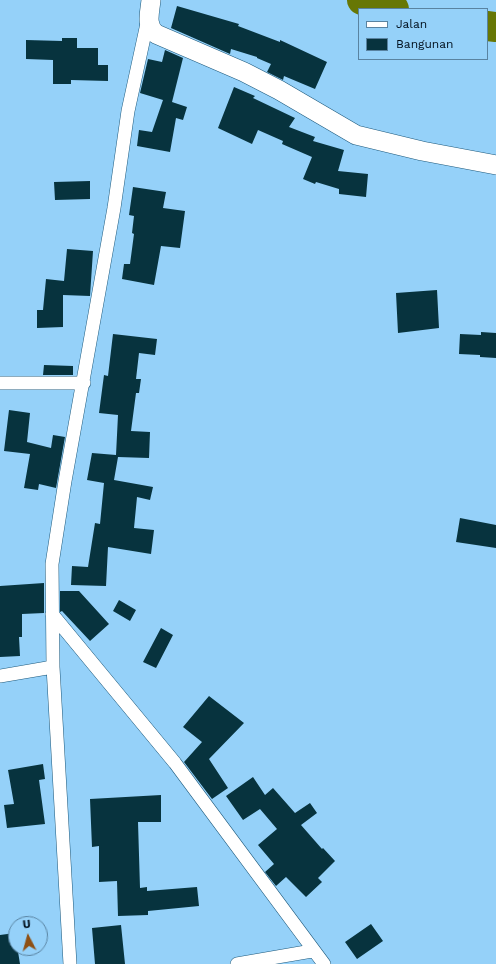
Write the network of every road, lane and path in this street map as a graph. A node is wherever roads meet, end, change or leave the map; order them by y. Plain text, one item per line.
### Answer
1 (150, 9) edge
2 (496, 165) edge
3 (0, 383) edge
4 (84, 383) junction
5 (52, 614) junction
6 (53, 667) junction
7 (0, 676) edge
8 (312, 951) junction
9 (70, 964) edge
10 (237, 964) edge
11 (324, 964) edge

1 - 2 street
1 - 4 street
3 - 4 street
4 - 5 street
5 - 6 street
5 - 8 street
6 - 7 street
6 - 9 street
8 - 10 street
8 - 11 street

